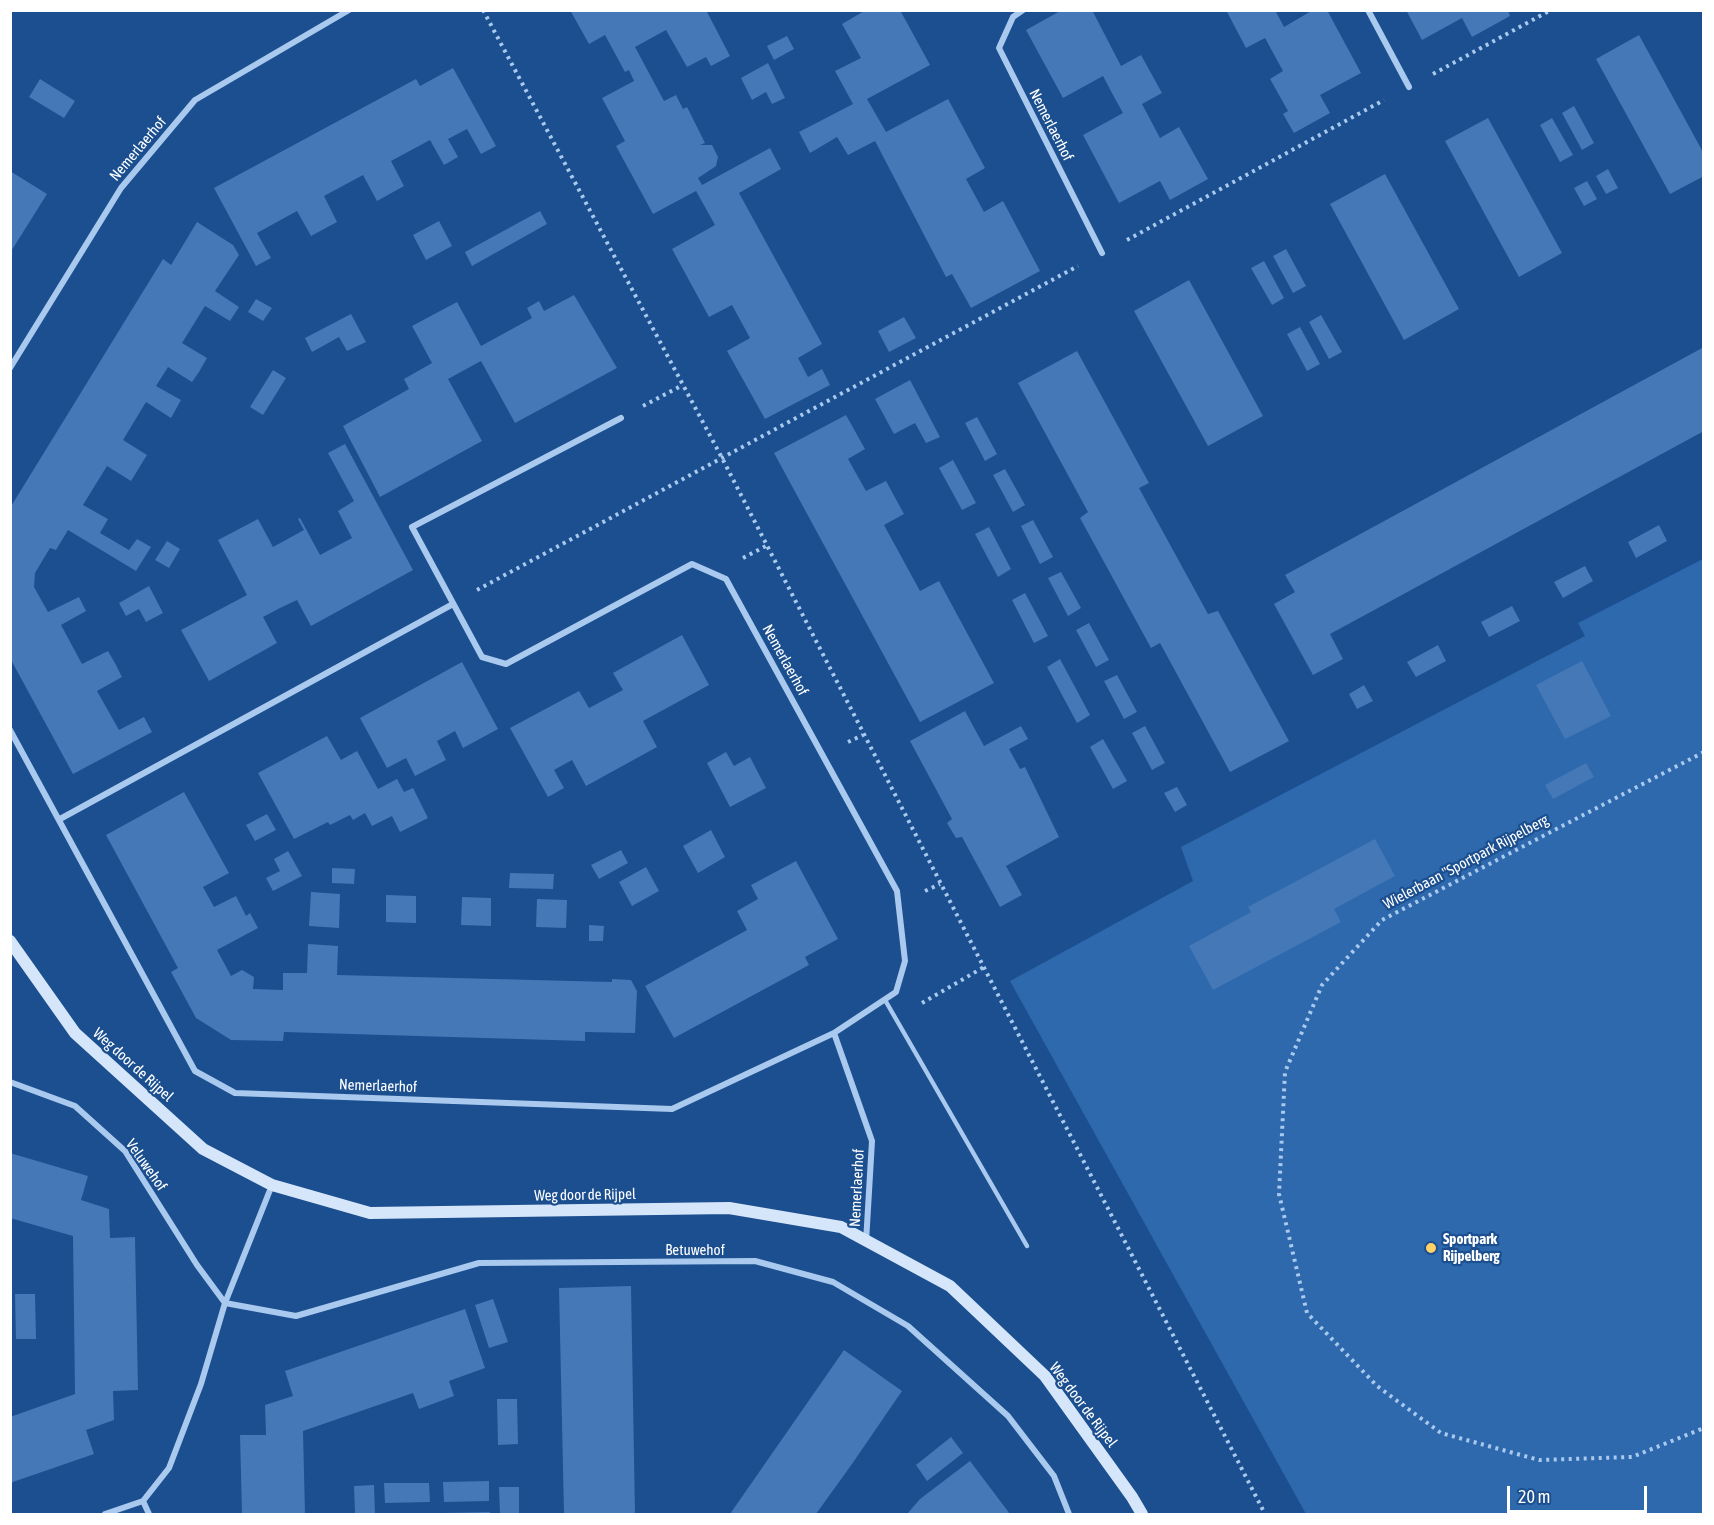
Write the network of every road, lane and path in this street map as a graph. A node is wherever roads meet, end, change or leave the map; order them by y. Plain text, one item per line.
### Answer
1 (349, 10) edge
2 (483, 10) edge
3 (1023, 10) edge
4 (1368, 10) edge
5 (1551, 10) edge
6 (1409, 87) junction
7 (1102, 253) junction
8 (10, 368) edge
9 (681, 386) junction
10 (621, 417) joint
11 (722, 458) junction
12 (453, 604) junction
13 (10, 730) edge
14 (1704, 752) edge
15 (60, 819) junction
16 (10, 941) edge
17 (984, 968) junction
18 (885, 1000) junction
19 (896, 1018) junction
20 (834, 1033) junction
21 (10, 1082) edge
22 (272, 1185) junction
23 (866, 1242) junction
24 (1027, 1246) dead end
25 (225, 1303) junction
26 (1704, 1428) edge
27 (143, 1501) junction
28 (105, 1515) edge
29 (149, 1515) edge
30 (1069, 1515) edge
31 (1142, 1515) edge
32 (1265, 1515) edge

1 - 8 street, Nemerlaerhof
2 - 9 path
3 - 7 street, Nemerlaerhof
4 - 6 street
5 - 6 path
6 - 7 path
7 - 11 path
9 - 10 path
9 - 11 path
10 - 12 street, Nemerlaerhof
11 - 12 path
11 - 17 path
12 - 15 street
12 - 18 street, Nemerlaerhof
13 - 15 street, Nemerlaerhof
14 - 26 path, Wielerbaan "Sportpark Rijpelberg
15 - 20 street, Nemerlaerhof
16 - 22 street, Weg door de Rijpel
17 - 19 path
17 - 32 path
18 - 19 lane
18 - 20 street, Nemerlaerhof
19 - 24 lane
20 - 23 street, Nemerlaerhof
21 - 25 street, Veluwehof
22 - 23 street, Weg door de Rijpel
22 - 25 street
23 - 31 street, Weg door de Rijpel
25 - 27 street
25 - 30 street, Betuwehof
27 - 28 street
27 - 29 street

